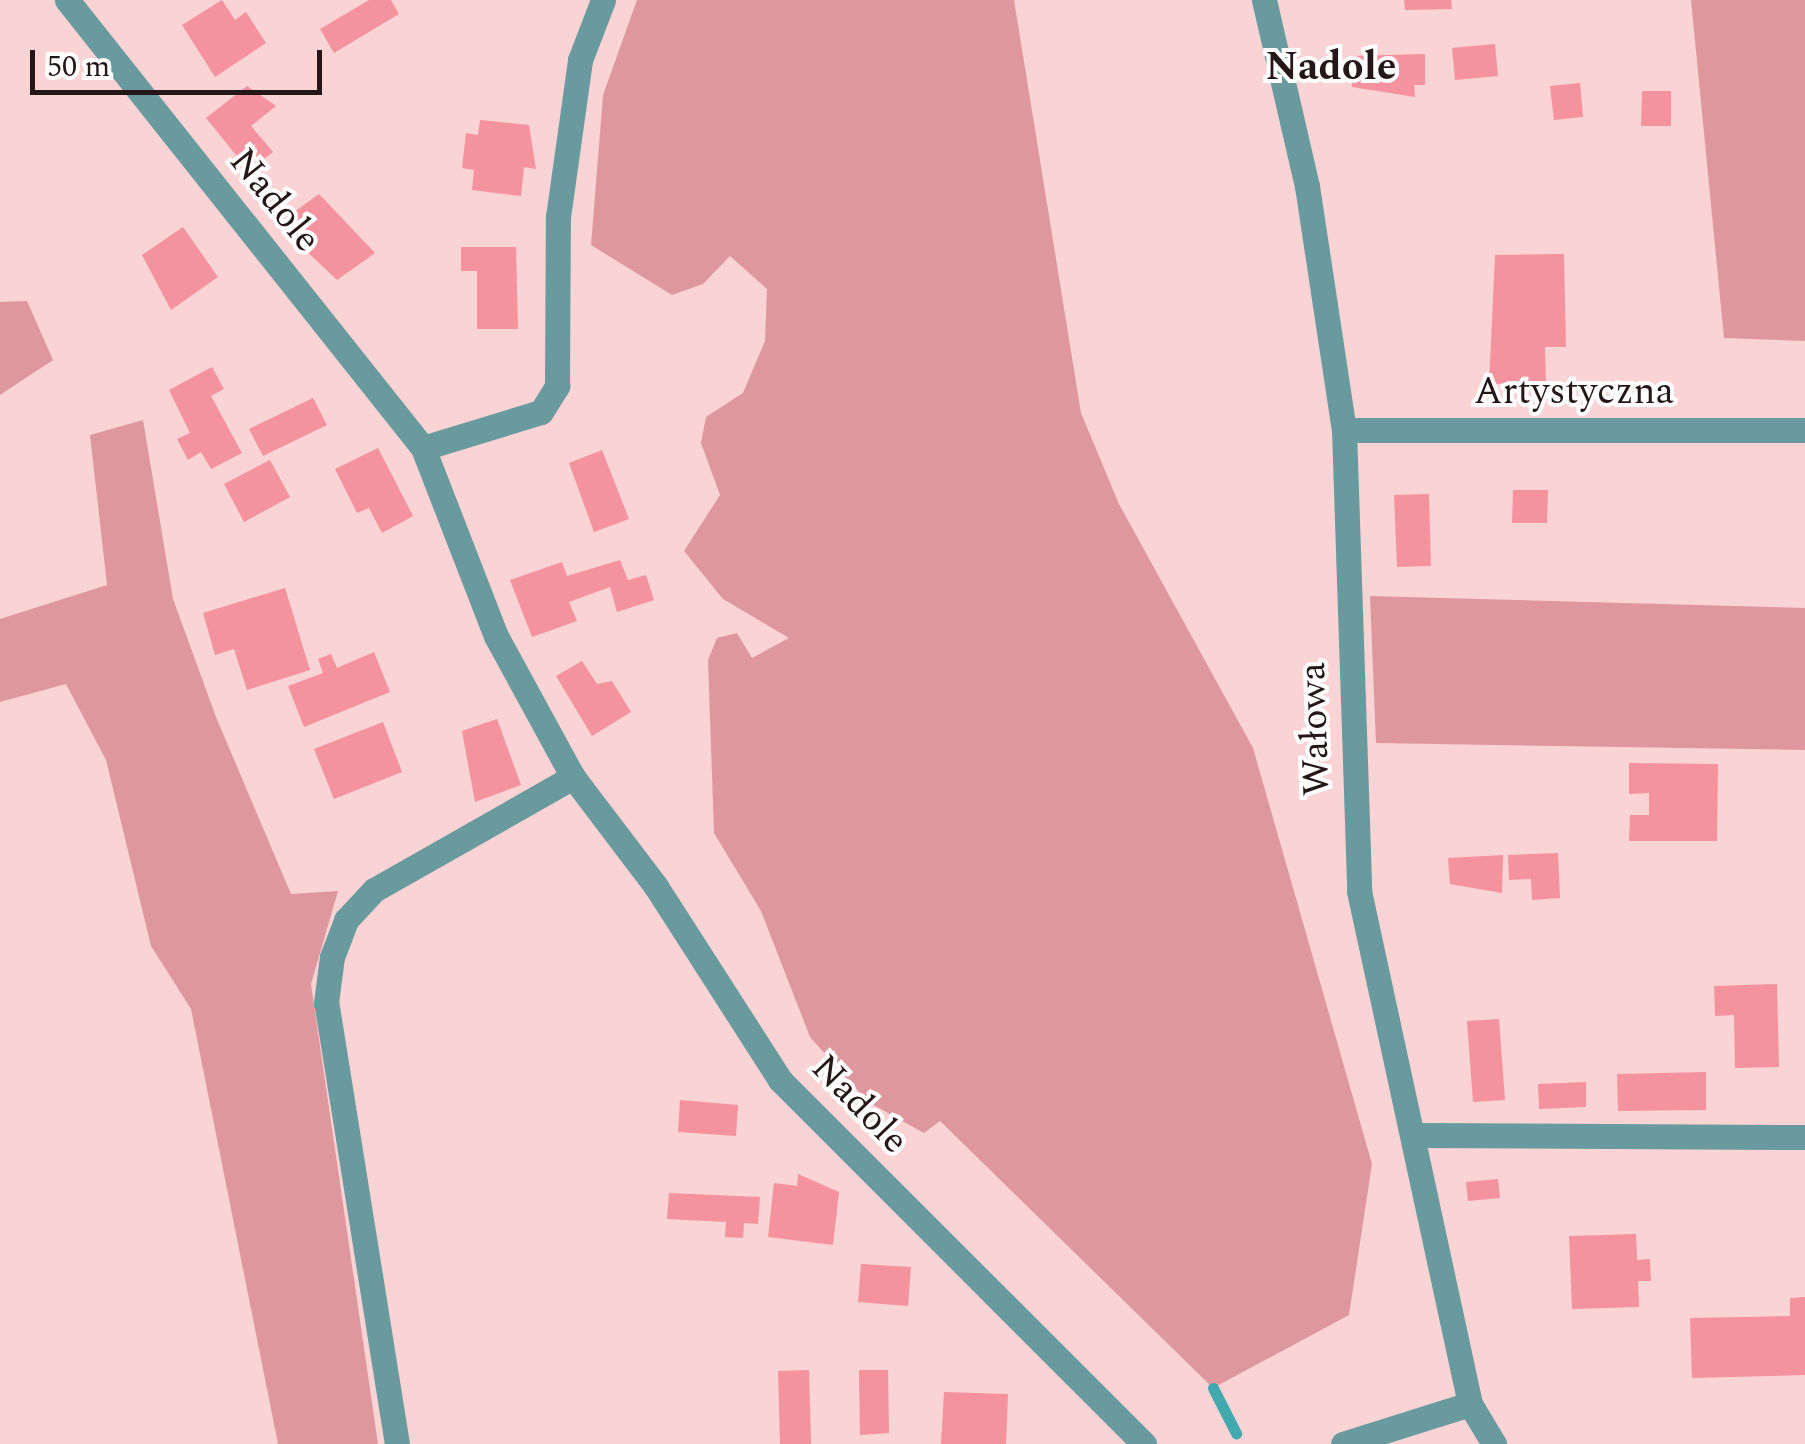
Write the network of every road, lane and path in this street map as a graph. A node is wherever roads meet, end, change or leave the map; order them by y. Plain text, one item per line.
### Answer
1 (66, 0) edge
2 (603, 0) edge
3 (1264, 0) edge
4 (1344, 430) junction
5 (1805, 430) edge
6 (423, 448) junction
7 (573, 777) junction
8 (1415, 1135) junction
9 (1805, 1137) edge
10 (1470, 1404) junction
11 (398, 1444) edge
12 (1144, 1444) edge
13 (1343, 1444) edge
14 (1494, 1444) edge

1 - 6 street, Nadole
2 - 6 street
3 - 4 street, Wałowa
4 - 5 street, Artystyczna
4 - 8 street, Wałowa
6 - 7 street, Nadole
7 - 11 street
7 - 12 street, Nadole
8 - 9 street
8 - 10 street, Wałowa
10 - 13 street
10 - 14 street, Wałowa

